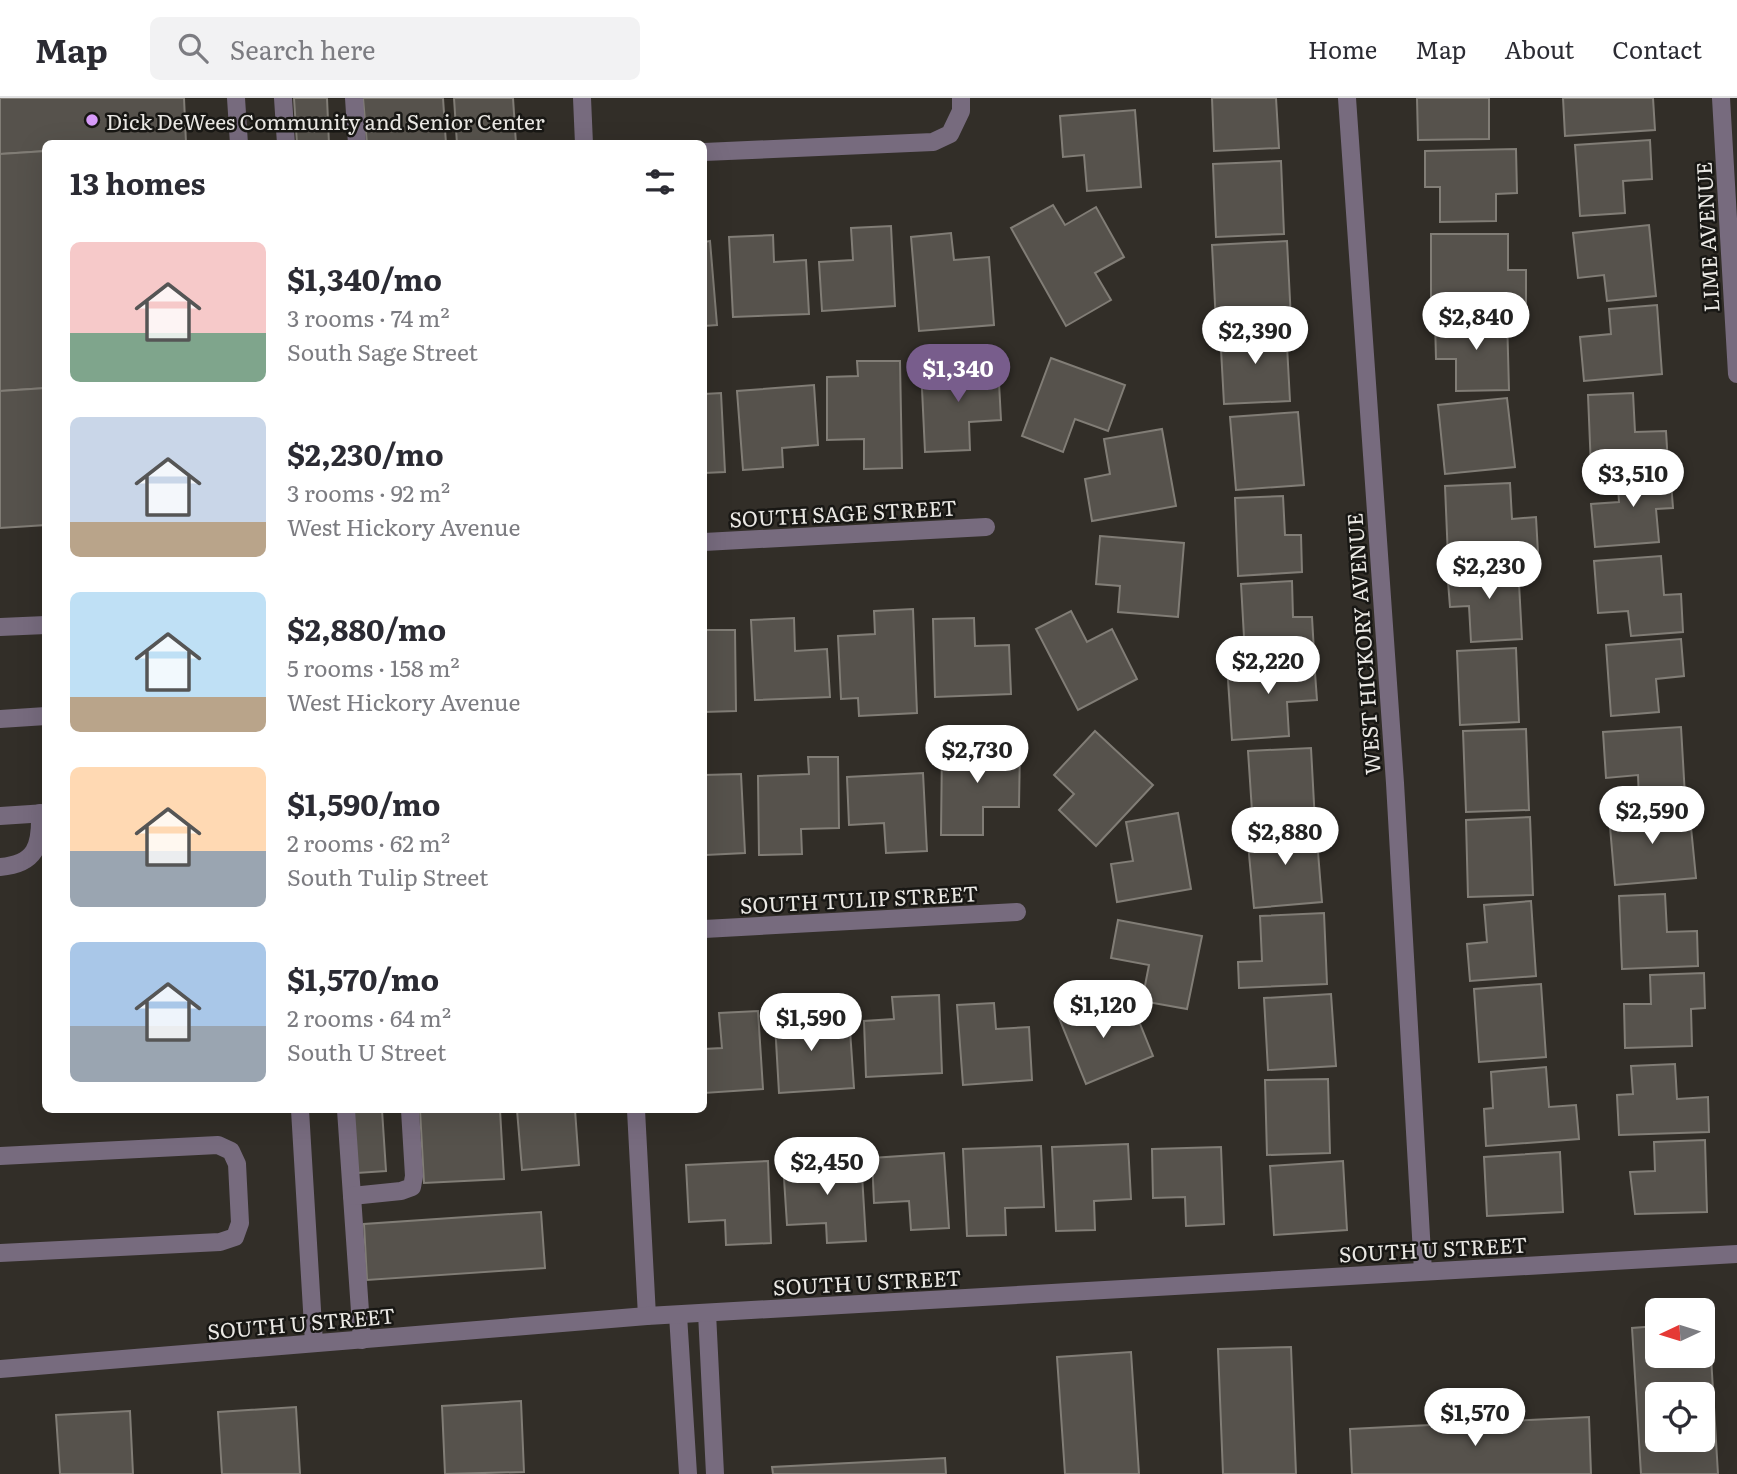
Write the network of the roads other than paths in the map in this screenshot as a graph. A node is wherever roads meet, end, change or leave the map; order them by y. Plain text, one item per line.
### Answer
1 (236, 98) edge
2 (283, 98) edge
3 (354, 98) edge
4 (582, 98) edge
5 (961, 98) edge
6 (1347, 98) edge
7 (1721, 98) edge
8 (239, 140) edge
9 (286, 140) edge
10 (356, 140) edge
11 (584, 140) edge
12 (707, 152) edge
13 (1737, 374) edge
14 (986, 527) dead end
15 (707, 542) edge
16 (42, 625) edge
17 (0, 627) edge
18 (42, 716) edge
19 (0, 719) edge
20 (42, 813) edge
21 (0, 816) edge
22 (42, 824) edge
23 (0, 867) edge
24 (1017, 912) dead end
25 (707, 929) edge
26 (300, 1113) edge
27 (346, 1113) edge
28 (410, 1113) edge
29 (636, 1113) edge
30 (0, 1156) edge
31 (352, 1196) junction
32 (0, 1253) edge
33 (1737, 1254) edge
34 (1423, 1271) junction
35 (707, 1313) junction
36 (678, 1315) junction
37 (647, 1316) junction
38 (362, 1340) junction
39 (314, 1343) junction
40 (0, 1370) edge
41 (688, 1474) edge
42 (715, 1474) edge

1 - 8 street
2 - 9 street
3 - 10 street
4 - 11 street
5 - 12 street
6 - 34 street, WEST HICKORY AVENUE
7 - 13 street, LIME AVENUE
14 - 15 street, SOUTH SAGE STREET
16 - 17 street
18 - 19 street
20 - 21 street
22 - 23 street
24 - 25 street, SOUTH TULIP STREET
26 - 39 street
27 - 31 street
28 - 31 street
29 - 37 street
30 - 32 street
31 - 38 street
33 - 34 street, SOUTH U STREET
34 - 35 street, SOUTH U STREET
35 - 36 street, SOUTH U STREET
35 - 42 street
36 - 37 street, SOUTH U STREET
36 - 41 street
37 - 38 street, SOUTH U STREET
38 - 39 street, SOUTH U STREET
39 - 40 street, SOUTH U STREET

